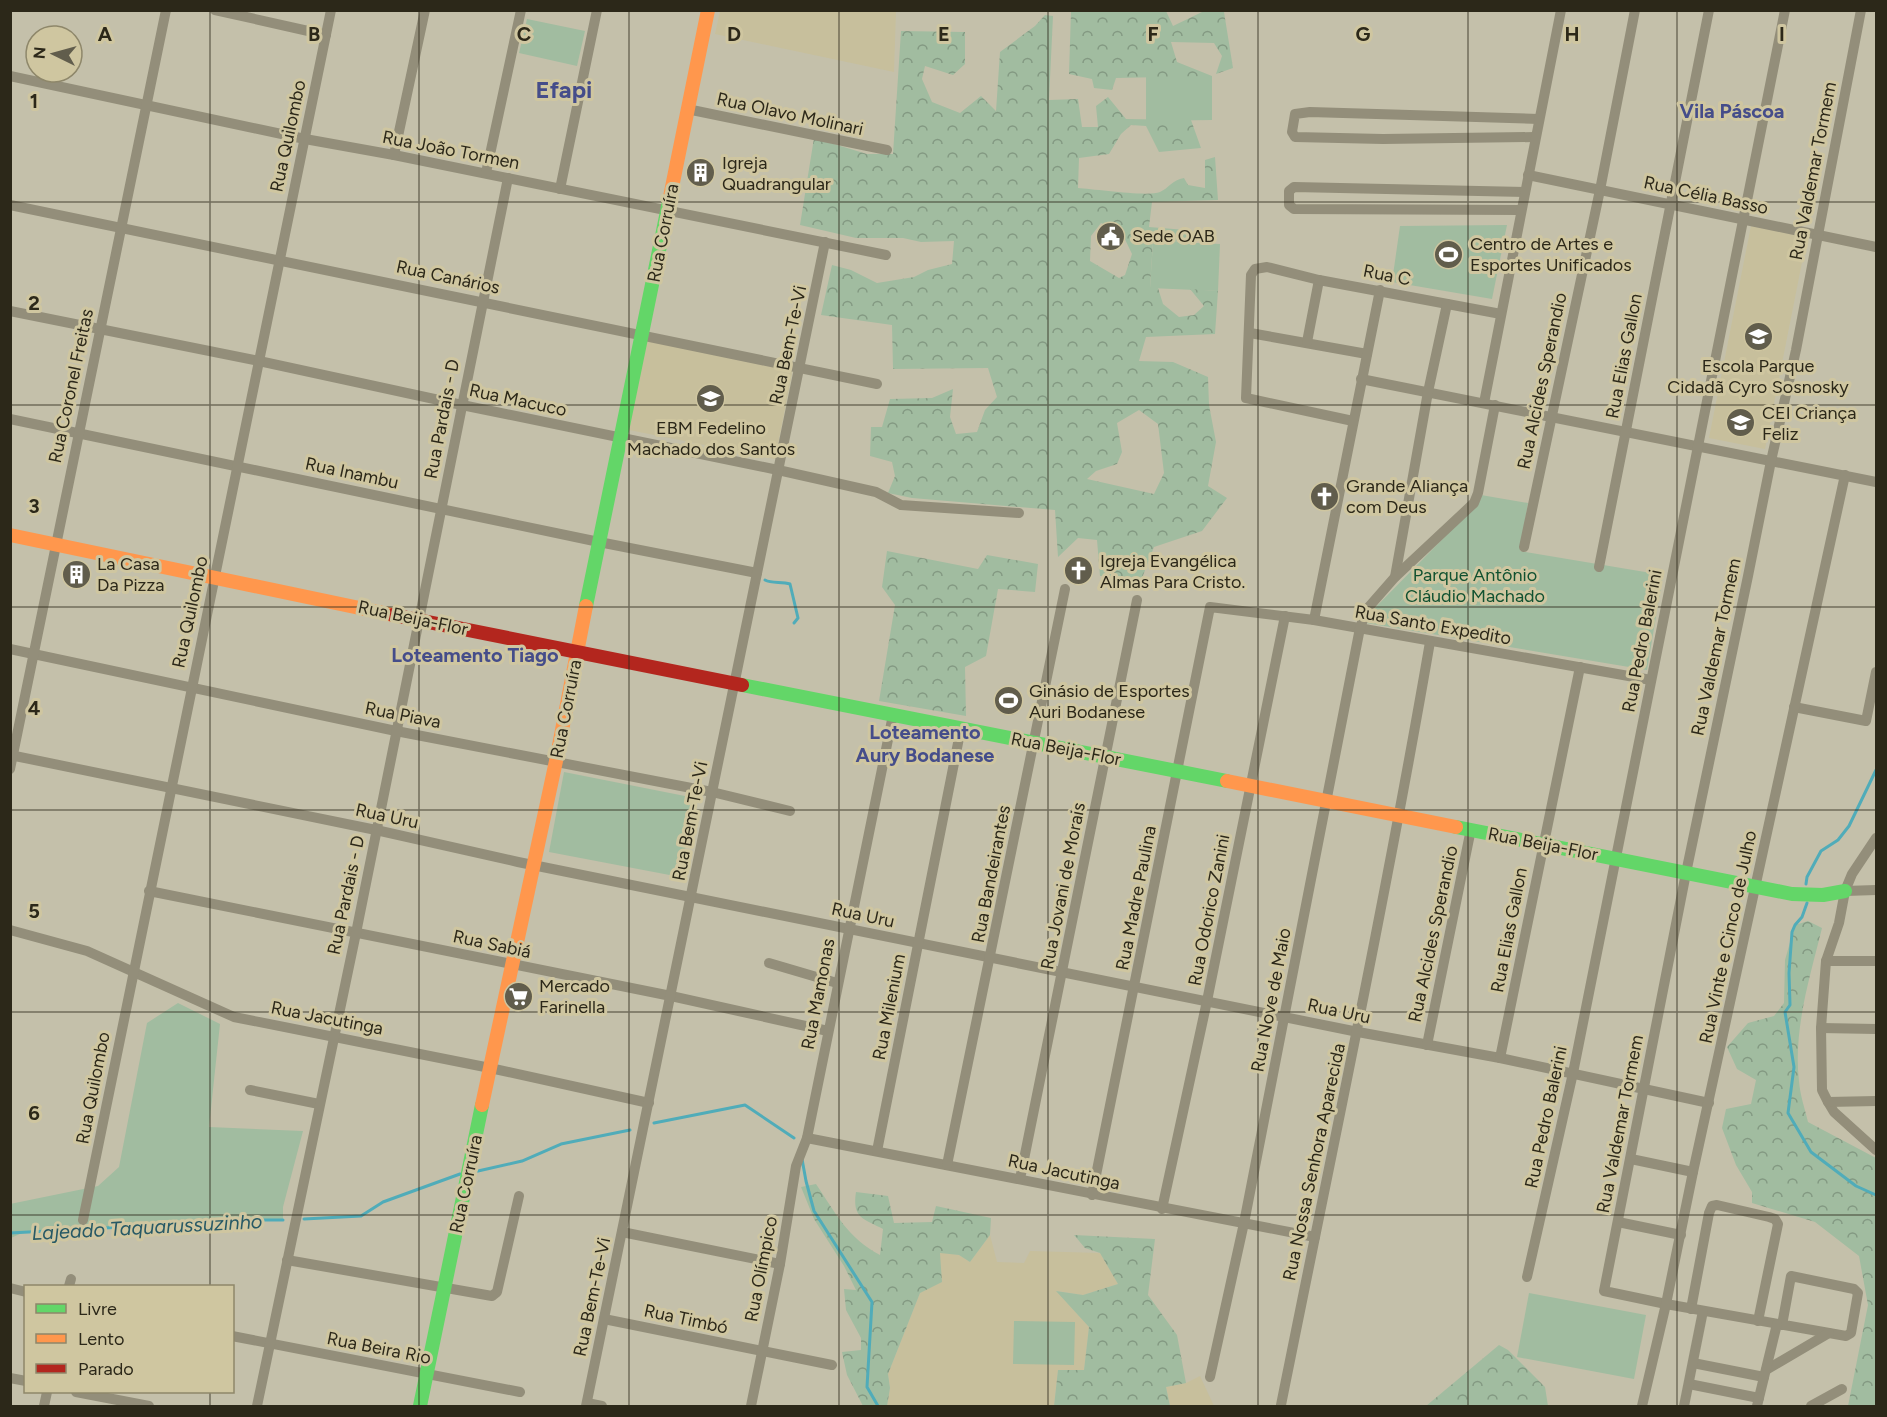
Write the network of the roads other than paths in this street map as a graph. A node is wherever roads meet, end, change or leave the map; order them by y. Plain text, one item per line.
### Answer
1 (166, 10) edge
2 (215, 10) edge
3 (331, 10) edge
4 (425, 10) edge
5 (521, 10) edge
6 (597, 10) edge
7 (708, 10) edge
8 (1561, 10) edge
9 (1635, 10) edge
10 (1709, 10) edge
11 (1785, 10) edge
12 (1861, 10) edge
13 (326, 35) junction
14 (10, 76) edge
15 (146, 104) junction
16 (687, 109) junction
17 (1539, 119) junction
18 (1535, 137) junction
19 (305, 139) junction
20 (887, 150) dead end
21 (394, 155) junction
22 (486, 173) junction
23 (1528, 175) junction
24 (508, 178) junction
25 (560, 189) junction
26 (1600, 190) junction
27 (1525, 192) junction
28 (1670, 204) junction
29 (10, 205) edge
30 (667, 210) junction
31 (1521, 210) junction
32 (1742, 219) junction
33 (121, 227) junction
34 (1817, 234) junction
35 (825, 242) junction
36 (1876, 247) edge
37 (886, 255) dead end
38 (280, 259) junction
39 (1319, 280) junction
40 (1380, 290) junction
41 (483, 302) junction
42 (1447, 304) junction
43 (10, 311) edge
44 (1501, 314) junction
45 (100, 328) junction
46 (1250, 333) junction
47 (642, 336) junction
48 (1307, 342) junction
49 (1367, 354) junction
50 (259, 361) junction
51 (800, 368) junction
52 (1361, 379) junction
53 (878, 384) dead end
54 (1428, 392) junction
55 (1489, 404) junction
56 (462, 405) junction
57 (1551, 417) junction
58 (10, 418) edge
59 (1353, 421) junction
60 (1626, 431) junction
61 (78, 432) junction
62 (620, 438) junction
63 (1697, 446) junction
64 (1771, 461) junction
65 (237, 465) junction
66 (778, 470) junction
67 (1845, 475) junction
68 (1876, 482) edge
69 (441, 509) junction
70 (1019, 513) dead end
71 (10, 535) edge
72 (599, 542) junction
73 (56, 543) junction
74 (1524, 548) dead end
75 (1599, 567) dead end
76 (757, 573) junction
77 (214, 576) junction
78 (1395, 577) junction
79 (1065, 588) dead end
80 (1137, 600) dead end
81 (1210, 607) joint
82 (1285, 616) junction
83 (418, 620) junction
84 (1314, 620) junction
85 (1360, 628) junction
86 (1431, 642) junction
87 (10, 649) edge
88 (577, 650) junction
89 (34, 653) junction
90 (1580, 667) junction
91 (1876, 672) edge
92 (1651, 680) junction
93 (735, 683) junction
94 (191, 688) junction
95 (1794, 707) junction
96 (892, 715) junction
97 (961, 728) junction
98 (396, 731) junction
99 (1034, 742) junction
100 (12, 755) edge
101 (1105, 756) junction
102 (556, 761) junction
103 (10, 769) edge
104 (1178, 771) junction
105 (1251, 785) junction
106 (170, 788) junction
107 (712, 792) junction
108 (1328, 801) junction
109 (790, 811) dead end
110 (1400, 815) junction
111 (376, 830) junction
112 (1471, 830) junction
113 (1876, 838) edge
114 (1543, 844) junction
115 (1615, 858) junction
116 (533, 864) junction
117 (1686, 873) junction
118 (1756, 887) junction
119 (1876, 890) edge
120 (149, 891) junction
121 (1845, 891) junction
122 (692, 896) junction
123 (848, 929) junction
124 (10, 930) edge
125 (356, 933) junction
126 (919, 943) junction
127 (991, 957) junction
128 (1826, 961) junction
129 (1876, 961) edge
130 (770, 963) dead end
131 (511, 965) junction
132 (133, 972) junction
133 (1063, 973) junction
134 (837, 984) junction
135 (1135, 986) junction
136 (671, 996) junction
137 (1207, 1001) junction
138 (1284, 1016) junction
139 (1821, 1028) junction
140 (1876, 1029) edge
141 (828, 1031) junction
142 (1358, 1032) junction
143 (333, 1036) junction
144 (1427, 1045) junction
145 (1500, 1058) junction
146 (490, 1068) junction
147 (1573, 1073) junction
148 (1642, 1089) junction
149 (250, 1090) dead end
150 (1876, 1101) edge
151 (1828, 1102) junction
152 (649, 1103) junction
153 (1709, 1103) junction
154 (320, 1104) junction
155 (807, 1138) junction
156 (1876, 1150) edge
157 (877, 1151) junction
158 (1630, 1159) junction
159 (947, 1165) junction
160 (1693, 1172) junction
161 (1020, 1179) junction
162 (1092, 1195) junction
163 (519, 1196) dead end
164 (1162, 1209) junction
165 (82, 1220) dead end
166 (1618, 1222) junction
167 (1244, 1223) junction
168 (622, 1232) junction
169 (1681, 1235) junction
170 (1315, 1237) junction
171 (287, 1260) junction
172 (780, 1264) junction
173 (1527, 1276) dead end
174 (444, 1288) junction
175 (1666, 1304) junction
176 (1691, 1309) junction
177 (1703, 1311) junction
178 (604, 1320) junction
179 (1758, 1321) junction
180 (1779, 1324) junction
181 (1829, 1333) junction
182 (234, 1336) edge
183 (270, 1343) junction
184 (761, 1352) junction
185 (1693, 1363) junction
186 (832, 1365) dead end
187 (427, 1374) junction
188 (1765, 1374) junction
189 (1210, 1377) dead end
190 (1689, 1384) junction
191 (1842, 1389) dead end
192 (520, 1392) dead end
193 (81, 1393) edge
194 (1758, 1402) edge
195 (587, 1405) edge
196 (1281, 1405) dead end
197 (149, 1407) edge
198 (257, 1407) edge
199 (420, 1407) edge
200 (602, 1407) edge
201 (751, 1407) edge
202 (1642, 1407) edge
203 (1684, 1407) edge
204 (1811, 1407) edge

1 - 15 street, Rua Coronel Freitas
2 - 13 street
3 - 13 street, Rua Quilombo
4 - 21 street
5 - 22 street
6 - 25 street
7 - 16 street, Rua Corruíra
8 - 17 street, Rua Nove de Maio
9 - 26 street, Rua Alcides Sperandio
10 - 28 street, Rua Elias Gallon
11 - 32 street, Rua Pedro Balerini
12 - 34 street, Rua Valdemar Tormem
13 - 19 street, Rua Quilombo
14 - 15 street, Rua João Tormen
15 - 19 street, Rua João Tormen
15 - 33 street, Rua Coronel Freitas
16 - 20 street, Rua Olavo Molinari
16 - 30 street, Rua Corruíra
17 - 18 street, Rua Nove de Maio
17 - 18 street
18 - 23 street, Rua Nove de Maio
19 - 21 street, Rua João Tormen
19 - 38 street, Rua Quilombo
21 - 22 street, Rua João Tormen
22 - 24 street, Rua João Tormen
23 - 26 street, Rua Célia Basso
23 - 27 street, Rua Nove de Maio
24 - 25 street, Rua João Tormen
24 - 41 street, Rua Pardais - D
25 - 30 street, Rua João Tormen
26 - 28 street, Rua Célia Basso
26 - 57 street, Rua Alcides Sperandio
27 - 31 street, Rua Nove de Maio
27 - 31 street
28 - 32 street, Rua Célia Basso
28 - 60 street, Rua Elias Gallon
29 - 33 street, Rua Canários
30 - 35 street, Rua João Tormen
30 - 47 street, Rua Corruíra
31 - 44 street, Rua Nove de Maio
32 - 34 street, Rua Célia Basso
32 - 63 street, Rua Pedro Balerini
33 - 38 street, Rua Canários
33 - 45 street, Rua Coronel Freitas
34 - 36 street, Rua Célia Basso
34 - 64 street, Rua Valdemar Tormem
35 - 37 street, Rua João Tormen
35 - 51 street, Rua Bem-Te-Vi
38 - 41 street, Rua Canários
38 - 50 street, Rua Quilombo
39 - 40 street, Rua C
39 - 46 street, Rua C
39 - 48 street
40 - 42 street, Rua C
40 - 49 street
41 - 47 street, Rua Canários
41 - 56 street, Rua Pardais - D
42 - 44 street, Rua C
42 - 54 street
43 - 45 street, Rua Macuco
44 - 55 street, Rua Nove de Maio
45 - 50 street, Rua Macuco
45 - 61 street, Rua Coronel Freitas
46 - 48 street
46 - 59 street
47 - 51 street, Rua Canários
47 - 62 street, Rua Corruíra
48 - 49 street
49 - 52 street
50 - 56 street, Rua Macuco
50 - 65 street, Rua Quilombo
51 - 53 street, Rua Canários
51 - 66 street, Rua Bem-Te-Vi
52 - 54 street
52 - 59 street
54 - 55 street
54 - 78 street
55 - 57 street
55 - 78 street, Rua Nove de Maio
56 - 62 street, Rua Macuco
56 - 69 street, Rua Pardais - D
57 - 60 street
57 - 74 street, Rua Alcides Sperandio
58 - 61 street, Rua Inambu
59 - 84 street
60 - 63 street
60 - 75 street, Rua Elias Gallon
61 - 65 street, Rua Inambu
61 - 73 street, Rua Coronel Freitas
62 - 66 street, Rua Macuco
62 - 72 street, Rua Corruíra
63 - 64 street
63 - 92 street, Rua Pedro Balerini
64 - 67 street
64 - 117 street, Rua Valdemar Tormem
65 - 69 street, Rua Inambu
65 - 77 street, Rua Quilombo
66 - 70 street, Rua Macuco
66 - 76 street, Rua Bem-Te-Vi
67 - 68 street
67 - 95 street, Rua Vinte e Cinco de Julho
69 - 72 street, Rua Inambu
69 - 83 street, Rua Pardais - D
71 - 73 street, Rua Beija-Flor
72 - 76 street, Rua Inambu
72 - 88 street, Rua Corruíra
73 - 77 street, Rua Beija-Flor
73 - 89 street, Rua Coronel Freitas
76 - 93 street, Rua Bem-Te-Vi
77 - 83 street, Rua Beija-Flor
77 - 94 street, Rua Quilombo
78 - 85 street, Rua Nove de Maio
79 - 99 street, Rua Bandeirantes
80 - 101 street, Rua Jovani de Morais
81 - 82 street, Rua Santo Expedito
81 - 104 street, Rua Madre Paulina
82 - 84 street, Rua Santo Expedito
82 - 105 street, Rua Odorico Zanini
83 - 88 street, Rua Beija-Flor
83 - 98 street, Rua Pardais - D
84 - 85 street, Rua Santo Expedito
85 - 86 street, Rua Santo Expedito
85 - 108 street, Rua Nove de Maio
86 - 90 street, Rua Santo Expedito
86 - 110 street, Rua Nossa Senhora Aparecida
87 - 89 street, Rua Piava
88 - 93 street, Rua Beija-Flor
88 - 102 street, Rua Corruíra
89 - 94 street, Rua Piava
89 - 100 street, Rua Coronel Freitas
90 - 92 street, Rua Santo Expedito
90 - 114 street, Rua Elias Gallon
91 - 95 street
92 - 115 street, Rua Pedro Balerini
93 - 96 street, Rua Beija-Flor
93 - 107 street, Rua Bem-Te-Vi
94 - 98 street, Rua Piava
94 - 106 street, Rua Quilombo
95 - 118 street, Rua Vinte e Cinco de Julho
96 - 97 street, Rua Beija-Flor
96 - 123 street, Rua Mamonas
97 - 99 street, Rua Beija-Flor
97 - 126 street, Rua Milenium
98 - 102 street, Rua Piava
98 - 111 street, Rua Pardais - D
99 - 101 street, Rua Beija-Flor
99 - 127 street, Rua Bandeirantes
100 - 103 street, Rua Coronel Freitas
100 - 106 street, Rua Uru
101 - 104 street, Rua Beija-Flor
101 - 133 street, Rua Jovani de Morais
102 - 107 street, Rua Piava
102 - 116 street, Rua Corruíra
104 - 105 street, Rua Beija-Flor
104 - 135 street, Rua Madre Paulina
105 - 108 street, Rua Beija-Flor
105 - 137 street, Rua Odorico Zanini
106 - 111 street, Rua Uru
106 - 120 street, Rua Quilombo
107 - 109 street, Rua Piava
107 - 122 street, Rua Bem-Te-Vi
108 - 110 street, Rua Beija-Flor
108 - 138 street, Rua Nove de Maio
110 - 112 street, Rua Beija-Flor
110 - 142 street, Rua Nossa Senhora Aparecida
111 - 116 street, Rua Uru
111 - 125 street, Rua Pardais - D
112 - 114 street, Rua Beija-Flor
112 - 144 street, Rua Alcides Sperandio
113 - 121 street
114 - 115 street, Rua Beija-Flor
114 - 145 street, Rua Elias Gallon
115 - 117 street, Rua Beija-Flor
115 - 147 street, Rua Pedro Balerini
116 - 122 street, Rua Uru
116 - 131 street, Rua Corruíra
117 - 118 street, Rua Beija-Flor
117 - 148 street, Rua Valdemar Tormem
118 - 121 street, Rua Beija-Flor
118 - 153 street, Rua Vinte e Cinco de Julho
119 - 121 street, Rua Beija-Flor
120 - 125 street, Rua Sabiá
120 - 132 street, Rua Quilombo
121 - 128 street
122 - 123 street, Rua Uru
122 - 136 street, Rua Bem-Te-Vi
123 - 126 street, Rua Uru
123 - 134 street, Rua Mamonas
124 - 132 street, Rua Jacutinga
125 - 131 street, Rua Sabiá
125 - 143 street, Rua Pardais - D
126 - 127 street, Rua Uru
126 - 157 street, Rua Milenium
127 - 133 street, Rua Uru
127 - 159 street, Rua Bandeirantes
128 - 129 street
128 - 139 street
130 - 134 street
131 - 136 street, Rua Sabiá
131 - 146 street, Rua Corruíra
132 - 143 street, Rua Jacutinga
132 - 165 street, Rua Quilombo
133 - 135 street, Rua Uru
133 - 161 street, Rua Jovani de Morais
134 - 141 street, Rua Mamonas
135 - 137 street, Rua Uru
135 - 162 street, Rua Madre Paulina
136 - 141 street, Rua Sabiá
136 - 152 street, Rua Bem-Te-Vi
137 - 138 street, Rua Uru
137 - 164 street, Rua Odorico Zanini
138 - 142 street, Rua Uru
138 - 167 street, Rua Nove de Maio
139 - 140 street
139 - 151 street
141 - 155 street, Rua Mamonas
142 - 144 street, Rua Uru
142 - 170 street, Rua Nossa Senhora Aparecida
143 - 146 street, Rua Jacutinga
143 - 154 street, Rua Pardais - D
144 - 145 street, Rua Uru
145 - 147 street, Rua Uru
146 - 152 street, Rua Jacutinga
146 - 174 street, Rua Corruíra
147 - 148 street, Rua Uru
147 - 173 street, Rua Pedro Balerini
148 - 153 street, Rua Uru
148 - 158 street, Rua Valdemar Tormem
149 - 154 street
150 - 151 street
151 - 156 street
152 - 168 street, Rua Bem-Te-Vi
153 - 160 street, Rua Vinte e Cinco de Julho
154 - 171 street, Rua Pardais - D
155 - 157 street, Rua Jacutinga
155 - 172 street, Rua Olímpico
157 - 159 street, Rua Jacutinga
158 - 160 street
158 - 166 street, Rua Valdemar Tormem
159 - 161 street, Rua Jacutinga
160 - 169 street, Rua Vinte e Cinco de Julho
161 - 162 street, Rua Jacutinga
162 - 164 street, Rua Jacutinga
163 - 174 street
164 - 167 street, Rua Jacutinga
166 - 169 street
166 - 175 street, Rua Valdemar Tormem
167 - 170 street, Rua Jacutinga
167 - 189 street, Rua Nove de Maio
168 - 172 street
168 - 178 street, Rua Bem-Te-Vi
169 - 175 street, Rua Vinte e Cinco de Julho
170 - 196 street, Rua Nossa Senhora Aparecida
171 - 174 street
171 - 183 street, Rua Pardais - D
172 - 184 street, Rua Olímpico
174 - 187 street, Rua Corruíra
175 - 176 street
175 - 202 street, Rua Vinte e Cinco de Julho
176 - 177 street
176 - 179 street
177 - 179 street
177 - 185 street
178 - 184 street, Rua Timbó
178 - 195 street, Rua Bem-Te-Vi
179 - 180 street
180 - 181 street
180 - 181 street
180 - 188 street
181 - 188 street
182 - 183 street, Rua Beira Rio
183 - 187 street, Rua Beira Rio
183 - 198 street, Rua Pardais - D
184 - 186 street, Rua Timbó
184 - 201 street, Rua Olímpico
185 - 188 street
185 - 190 street
187 - 192 street, Rua Beira Rio
187 - 199 street, Rua Corruíra
188 - 194 street
190 - 194 street
190 - 203 street
191 - 204 street
193 - 197 street
195 - 200 street

